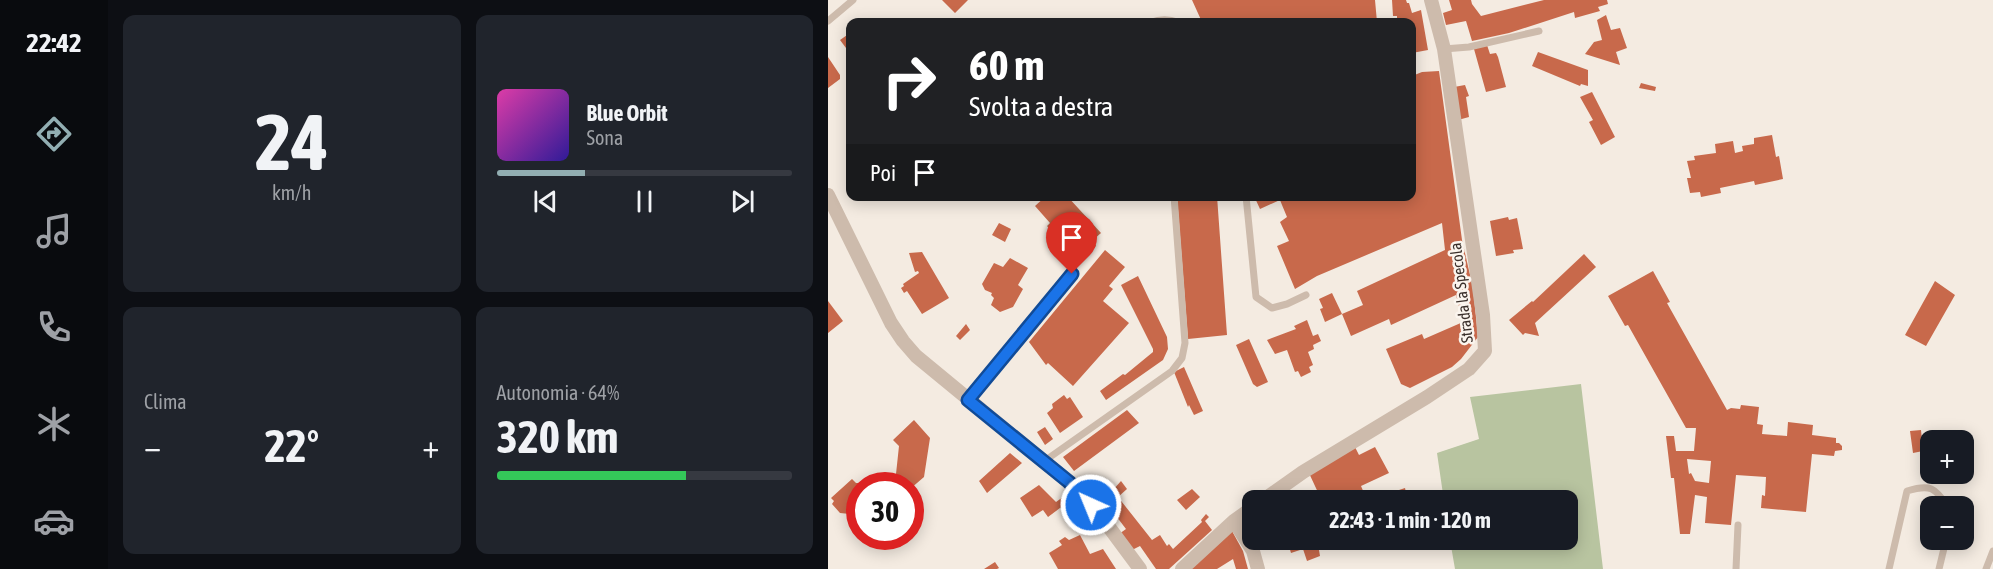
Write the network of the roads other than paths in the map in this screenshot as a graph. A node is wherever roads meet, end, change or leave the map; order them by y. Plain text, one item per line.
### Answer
1 (853, 0) edge
2 (1431, 0) edge
3 (828, 21) edge
4 (1539, 32) dead end
5 (1444, 49) junction
6 (828, 195) edge
7 (1173, 201) edge
8 (1246, 201) edge
9 (1072, 274) dead end
10 (1306, 295) dead end
11 (968, 400) junction
12 (1043, 462) junction
13 (1278, 490) edge
14 (1941, 496) edge
15 (1242, 515) edge
16 (1234, 521) junction
17 (1738, 525) dead end
18 (1944, 550) edge
19 (1993, 551) edge
20 (1140, 569) edge
21 (1182, 569) edge
22 (1258, 569) edge
23 (1736, 569) edge
24 (1888, 569) edge
25 (1939, 569) edge
26 (1986, 569) edge

1 - 3 lane
2 - 5 street, Strada la Specola
4 - 5 lane
5 - 13 street, Strada la Specola
6 - 11 street
7 - 12 lane
8 - 10 lane
9 - 11 lane
11 - 12 street
12 - 20 street
14 - 24 lane
15 - 16 street
16 - 21 street
16 - 22 street
17 - 23 lane
18 - 25 lane
19 - 26 lane

